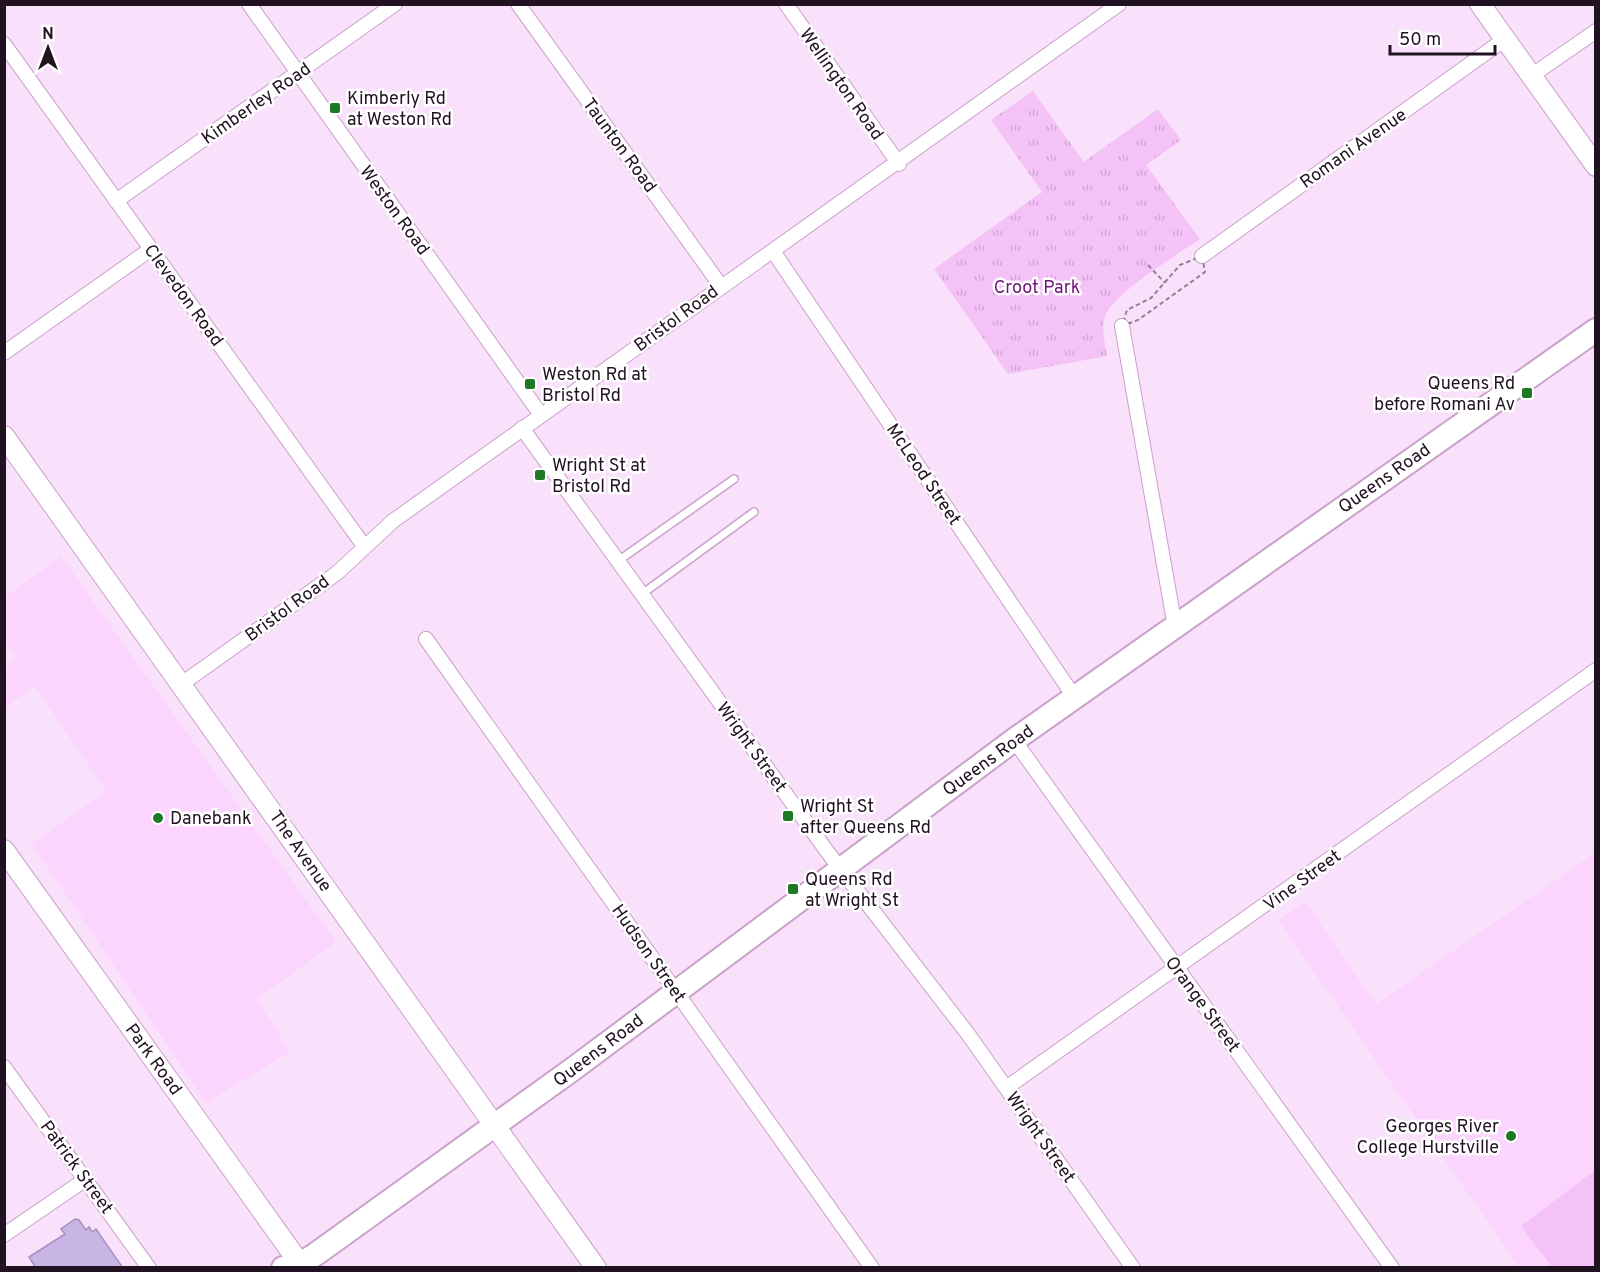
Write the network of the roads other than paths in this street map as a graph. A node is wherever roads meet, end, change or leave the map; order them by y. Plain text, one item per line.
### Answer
1 (249, 4) edge
2 (395, 4) edge
3 (518, 4) edge
4 (786, 4) edge
5 (1119, 4) edge
6 (1480, 4) edge
7 (1596, 31) edge
8 (1505, 39) junction
9 (4, 44) edge
10 (298, 74) junction
11 (1531, 76) junction
12 (899, 164) junction
13 (1596, 166) edge
14 (116, 201) junction
15 (151, 249) junction
16 (773, 251) junction
17 (1202, 256) road end
18 (721, 286) junction
19 (1122, 326) road end
20 (1596, 330) edge
21 (4, 353) edge
22 (541, 415) junction
23 (522, 428) junction
24 (4, 436) edge
25 (735, 479) dead end
26 (754, 512) dead end
27 (364, 546) junction
28 (618, 561) junction
29 (642, 594) junction
30 (1175, 627) junction
31 (426, 639) dead end
32 (1596, 670) edge
33 (183, 683) junction
34 (1075, 698) junction
35 (1014, 740) junction
36 (4, 850) edge
37 (842, 867) junction
38 (1177, 969) junction
39 (676, 991) junction
40 (4, 1067) edge
41 (1006, 1088) junction
42 (494, 1125) junction
43 (86, 1179) junction
44 (4, 1235) edge
45 (296, 1267) edge
46 (148, 1268) edge
47 (596, 1268) edge
48 (872, 1268) edge
49 (1133, 1268) edge
50 (1392, 1268) edge

1 - 10 street, Weston Road
2 - 10 street, Kimberley Road
3 - 18 street, Taunton Road
4 - 12 street, Wellington Road
5 - 12 street, Bristol Road
6 - 8 street
7 - 11 street
8 - 11 street
8 - 17 street, Romani Avenue
9 - 14 street, Clevedon Road
10 - 14 street, Kimberley Road
10 - 22 street, Weston Road
11 - 13 street
12 - 16 street, Bristol Road
14 - 15 street, Clevedon Road
15 - 21 street
15 - 27 street, Clevedon Road
16 - 18 street, Bristol Road
16 - 34 street, McLeod Street
18 - 22 street, Bristol Road
19 - 30 street
20 - 30 main road, Queens Road
22 - 23 street, Bristol Road
23 - 27 street, Bristol Road
23 - 28 street, Wright Street
24 - 33 street, The Avenue
25 - 28 lane
26 - 29 lane
27 - 33 street, Bristol Road
28 - 29 street, Wright Street
29 - 37 street, Wright Street
30 - 34 main road, Queens Road
31 - 39 street, Hudson Street
32 - 38 street, Vine Street
33 - 42 street, The Avenue
34 - 35 main road, Queens Road
35 - 37 main road, Queens Road
35 - 38 street, Orange Street
36 - 45 street, Park Road
37 - 39 main road, Queens Road
37 - 41 street, Wright Street
38 - 41 street, Vine Street
38 - 50 street, Orange Street
39 - 42 main road, Queens Road
39 - 48 street, Hudson Street
40 - 43 street, Patrick Street
41 - 49 street, Wright Street
42 - 45 main road, Queens Road
42 - 47 street, The Avenue
43 - 44 street
43 - 46 street, Patrick Street

